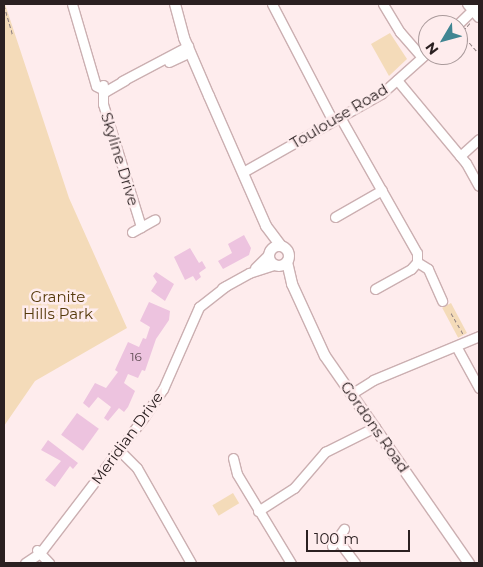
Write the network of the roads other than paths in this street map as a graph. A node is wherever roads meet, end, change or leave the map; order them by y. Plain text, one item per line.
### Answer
1 (72, 4) edge
2 (175, 4) edge
3 (272, 4) edge
4 (383, 4) edge
5 (418, 48) edge
6 (189, 49) junction
7 (418, 60) edge
8 (397, 80) junction
9 (103, 88) junction
10 (339, 118) junction
11 (479, 139) edge
12 (460, 156) junction
13 (242, 172) junction
14 (479, 186) edge
15 (382, 190) junction
16 (335, 217) dead end
17 (155, 219) dead end
18 (266, 226) junction
19 (141, 227) junction
20 (132, 232) dead end
21 (281, 246) junction
22 (269, 252) junction
23 (417, 262) junction
24 (280, 264) junction
25 (249, 273) junction
26 (375, 289) dead end
27 (442, 301) dead end
28 (479, 336) edge
29 (456, 346) junction
30 (479, 388) edge
31 (350, 391) junction
32 (373, 424) junction
33 (119, 450) junction
34 (232, 458) dead end
35 (258, 511) junction
36 (344, 530) dead end
37 (39, 552) junction
38 (189, 562) edge
39 (23, 563) edge
40 (49, 563) edge
41 (291, 563) edge
42 (356, 563) edge
43 (469, 563) edge

1 - 9 street, Skyline Drive
2 - 6 street
3 - 10 street
4 - 5 street
6 - 9 street
6 - 13 street
7 - 8 street, Toulouse Road
8 - 10 street, Toulouse Road
8 - 12 street
9 - 19 street, Skyline Drive
10 - 13 street, Toulouse Road
10 - 15 street
11 - 12 street
12 - 14 street
13 - 18 street
15 - 16 street
15 - 23 street
17 - 19 street, Skyline Drive
18 - 21 street
18 - 22 street
19 - 20 street, Skyline Drive
21 - 22 street
21 - 24 street
22 - 24 street
22 - 25 street, Meridian Drive
23 - 26 street
23 - 27 street
24 - 25 street, Meridian Drive
24 - 31 street, Gordons Road
25 - 33 street, Meridian Drive
28 - 29 street
29 - 30 street
29 - 31 street
31 - 32 street, Gordons Road
32 - 35 street
32 - 43 street, Gordons Road
33 - 37 street, Meridian Drive
33 - 38 street
34 - 35 street
35 - 41 street
36 - 42 street
37 - 39 street, Meridian Drive
37 - 40 street

